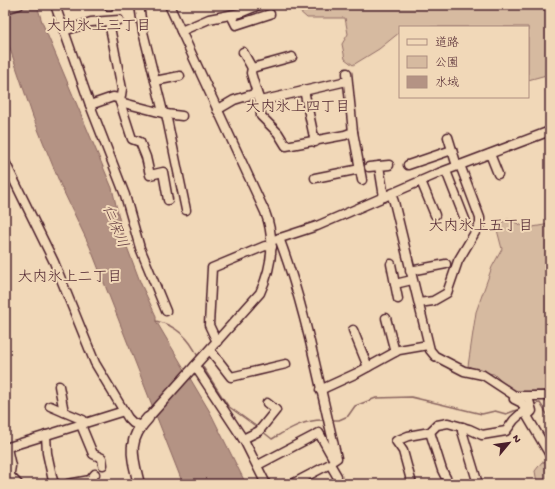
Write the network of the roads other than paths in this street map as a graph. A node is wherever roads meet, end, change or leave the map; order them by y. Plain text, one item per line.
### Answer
1 (19, 5) edge
2 (55, 5) edge
3 (139, 5) edge
4 (169, 5) edge
5 (259, 5) edge
6 (5, 9) edge
7 (270, 14) dead end
8 (231, 15) junction
9 (119, 20) dead end
10 (109, 22) junction
11 (64, 31) junction
12 (181, 31) junction
13 (243, 52) dead end
14 (292, 56) dead end
15 (252, 68) junction
16 (180, 76) dead end
17 (155, 81) junction
18 (304, 90) junction
19 (258, 97) junction
20 (120, 102) junction
21 (90, 105) junction
22 (217, 110) junction
23 (165, 113) junction
24 (182, 116) dead end
25 (550, 131) edge
26 (353, 132) junction
27 (448, 137) dead end
28 (316, 142) junction
29 (452, 150) junction
30 (490, 154) junction
31 (5, 162) edge
32 (389, 165) dead end
33 (408, 165) dead end
34 (380, 166) junction
35 (458, 166) junction
36 (369, 167) dead end
37 (360, 169) junction
38 (446, 170) junction
39 (498, 174) dead end
40 (315, 178) dead end
41 (362, 180) dead end
42 (421, 181) junction
43 (387, 195) junction
44 (168, 200) dead end
45 (186, 210) dead end
46 (434, 215) dead end
47 (466, 222) dead end
48 (274, 242) junction
49 (391, 264) dead end
50 (446, 264) dead end
51 (410, 270) junction
52 (412, 280) junction
53 (396, 284) junction
54 (398, 299) dead end
55 (419, 303) junction
56 (166, 311) dead end
57 (386, 318) dead end
58 (353, 330) dead end
59 (217, 342) junction
60 (428, 345) junction
61 (210, 350) junction
62 (395, 352) junction
63 (286, 364) dead end
64 (368, 367) junction
65 (193, 369) junction
66 (59, 386) dead end
67 (320, 390) junction
68 (515, 396) junction
69 (550, 396) edge
70 (528, 397) junction
71 (266, 403) dead end
72 (50, 406) dead end
73 (124, 411) junction
74 (64, 412) junction
75 (146, 420) junction
76 (83, 424) junction
77 (463, 427) junction
78 (430, 432) junction
79 (46, 435) junction
80 (243, 439) junction
81 (6, 448) edge
82 (550, 455) edge
83 (103, 465) dead end
84 (258, 465) junction
85 (95, 474) dead end
86 (338, 476) dead end
87 (9, 480) edge
88 (409, 483) edge
89 (18, 484) edge
90 (56, 484) edge
91 (68, 484) edge
92 (139, 484) edge
93 (266, 484) edge
94 (292, 484) edge
95 (449, 484) edge
96 (478, 484) edge

1 - 6 street
2 - 11 street
3 - 17 street
4 - 12 street
5 - 8 street
7 - 8 street
8 - 12 street
9 - 10 street
10 - 11 street
10 - 20 street
11 - 21 street
12 - 22 street
13 - 15 street
14 - 15 street
15 - 19 street
16 - 17 street
17 - 23 street
18 - 19 street
18 - 26 street
18 - 28 street
19 - 22 street
19 - 28 street
20 - 21 street
20 - 23 street
20 - 44 street
21 - 56 street
22 - 48 street
23 - 24 street
23 - 45 street
25 - 30 street
26 - 28 street
26 - 37 street
27 - 29 street
29 - 33 street
29 - 35 street
30 - 35 street
30 - 39 street
31 - 73 street
32 - 34 street
34 - 36 street
34 - 43 street
35 - 38 street
35 - 55 street
37 - 40 street
37 - 41 street
38 - 42 street
38 - 47 street
42 - 43 street
42 - 46 street
43 - 48 street
43 - 51 street
48 - 59 street
48 - 59 street
48 - 67 street
49 - 53 street
50 - 51 street
51 - 52 street
52 - 53 street
52 - 55 street
53 - 54 street
55 - 60 street
57 - 62 street
58 - 64 street
59 - 61 street
60 - 62 street
60 - 68 street
61 - 63 street
61 - 65 street
62 - 64 street
64 - 67 street
65 - 75 street
65 - 80 street
66 - 74 street
67 - 84 street
68 - 70 street
68 - 77 street
69 - 70 street
70 - 82 street
71 - 80 street
72 - 74 street
73 - 75 street
73 - 76 street
74 - 76 street
75 - 92 main road
76 - 79 street
76 - 83 street
77 - 78 street
77 - 96 street
78 - 88 street
78 - 95 street
79 - 81 street
79 - 90 street
80 - 84 street
81 - 87 street
84 - 93 street
85 - 91 street
86 - 94 street
87 - 89 street

